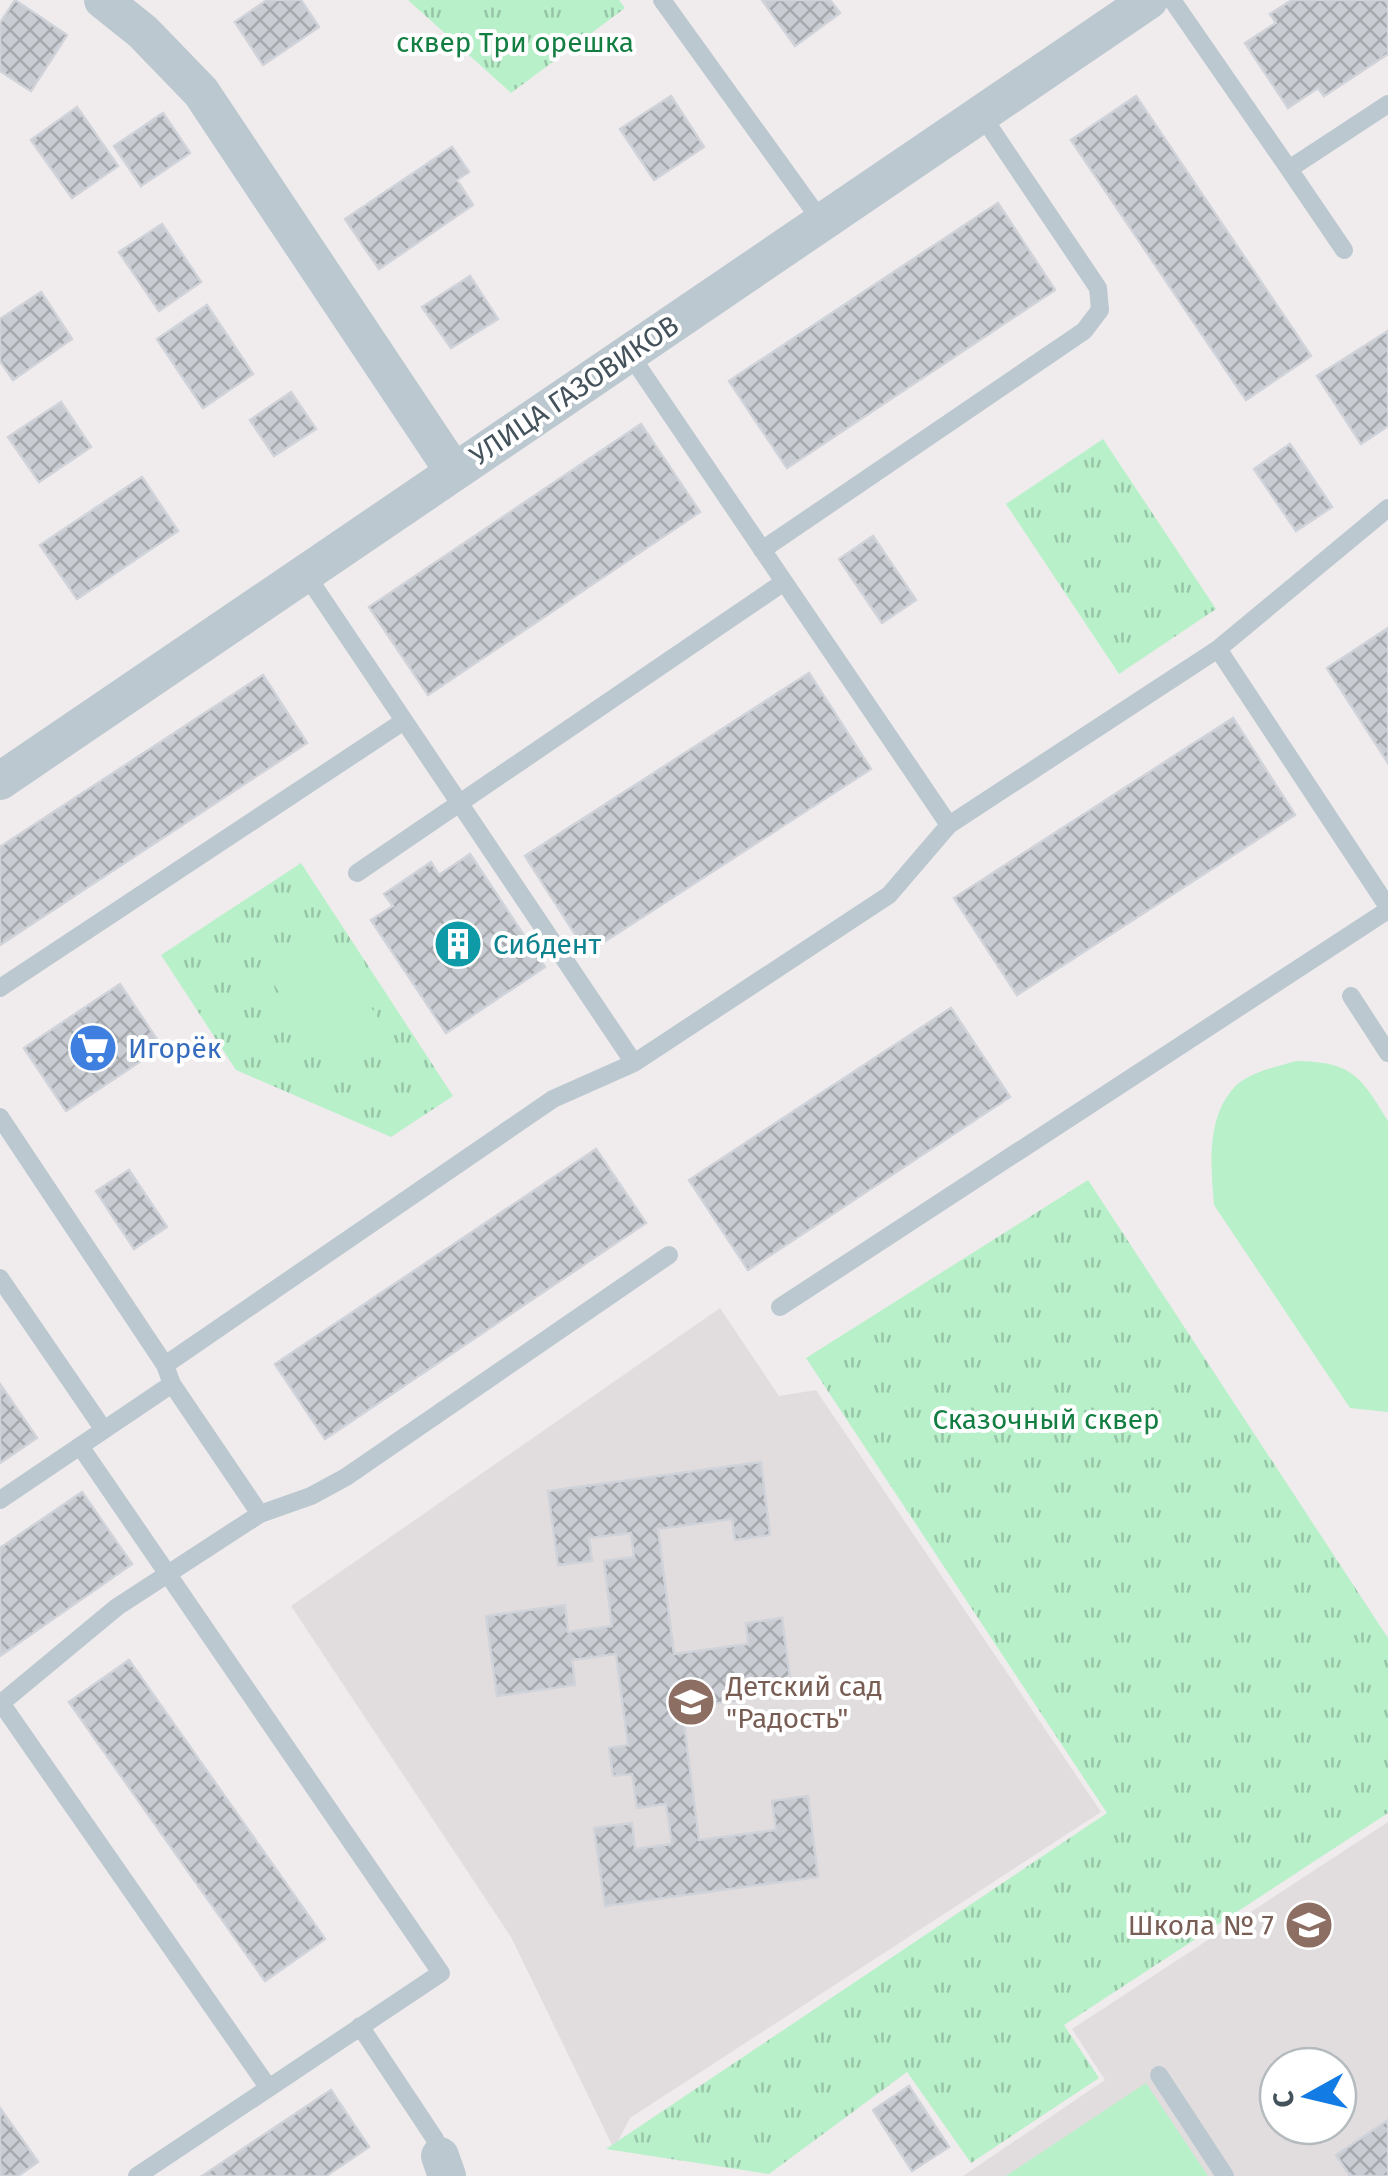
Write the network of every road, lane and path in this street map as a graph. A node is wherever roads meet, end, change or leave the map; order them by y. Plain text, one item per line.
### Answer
1 (103, 0) edge
2 (662, 0) edge
3 (1149, 0) edge
4 (1172, 0) edge
5 (1388, 104) edge
6 (981, 114) junction
7 (1289, 169) junction
8 (822, 222) junction
9 (1344, 250) dead end
10 (629, 354) junction
11 (454, 472) junction
12 (1388, 508) edge
13 (762, 550) junction
14 (305, 573) junction
15 (784, 582) junction
16 (1218, 649) junction
17 (404, 722) junction
18 (0, 781) edge
19 (459, 804) junction
20 (949, 825) junction
21 (358, 873) dead end
22 (1388, 908) edge
23 (0, 988) edge
24 (1352, 996) dead end
25 (1388, 1053) edge
26 (634, 1063) junction
27 (0, 1117) edge
28 (669, 1255) dead end
29 (0, 1278) edge
30 (780, 1307) dead end
31 (166, 1365) junction
32 (172, 1384) junction
33 (104, 1430) junction
34 (80, 1446) junction
35 (0, 1500) edge
36 (260, 1514) junction
37 (168, 1574) junction
38 (1, 1704) edge
39 (360, 2026) junction
40 (1159, 2075) dead end
41 (268, 2088) junction
42 (440, 2169) edge
43 (137, 2176) edge
44 (1226, 2176) edge

1 - 11 street
2 - 8 lane
3 - 6 street, УЛИЦА ГАЗОВИКОВ
4 - 7 lane
5 - 7 lane
6 - 8 street, УЛИЦА ГАЗОВИКОВ
6 - 13 lane
7 - 9 lane
8 - 10 street, УЛИЦА ГАЗОВИКОВ
10 - 11 street, УЛИЦА ГАЗОВИКОВ
10 - 13 lane
11 - 14 street, УЛИЦА ГАЗОВИКОВ
12 - 16 lane
13 - 15 lane
14 - 17 lane
14 - 18 street, УЛИЦА ГАЗОВИКОВ
15 - 19 lane
15 - 20 lane
16 - 20 lane
16 - 22 lane
17 - 19 lane
17 - 23 lane
19 - 21 lane
19 - 26 lane
20 - 26 lane
22 - 30 lane
24 - 25 lane
26 - 31 lane
27 - 31 lane
28 - 36 lane
29 - 33 lane
31 - 32 lane
32 - 33 lane
32 - 36 lane
33 - 34 lane
34 - 35 lane
34 - 37 lane
36 - 37 lane
37 - 38 lane
37 - 39 lane
38 - 41 lane
39 - 41 lane
39 - 42 lane
40 - 44 lane
41 - 43 lane

